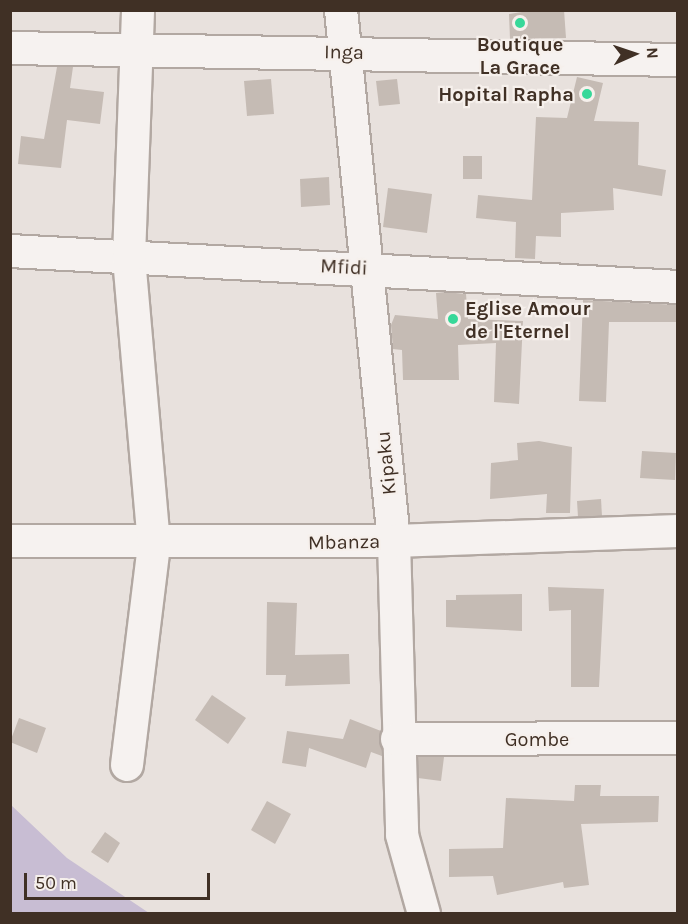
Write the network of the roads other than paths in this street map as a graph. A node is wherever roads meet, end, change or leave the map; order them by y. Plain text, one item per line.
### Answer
1 (138, 10) edge
2 (341, 10) edge
3 (10, 48) edge
4 (140, 50) junction
5 (347, 52) junction
6 (678, 60) edge
7 (10, 251) edge
8 (129, 257) junction
9 (365, 268) junction
10 (678, 287) edge
11 (678, 531) edge
12 (10, 541) edge
13 (394, 541) junction
14 (154, 544) junction
15 (678, 738) edge
16 (397, 739) junction
17 (127, 765) dead end
18 (424, 914) edge

1 - 4 street
2 - 5 street, Kipaku
3 - 4 street, Inga
4 - 5 street, Inga
4 - 8 street
5 - 6 street, Inga
5 - 9 street, Kipaku
7 - 8 street, Mfidi
8 - 9 street, Mfidi
8 - 14 street
9 - 10 street, Mfidi
9 - 13 street, Kipaku
11 - 13 street, Mbanza
12 - 14 street, Mbanza
13 - 14 street, Mbanza
13 - 16 street, Kipaku
14 - 17 street
15 - 16 street, Gombe
16 - 18 street, Kipaku

